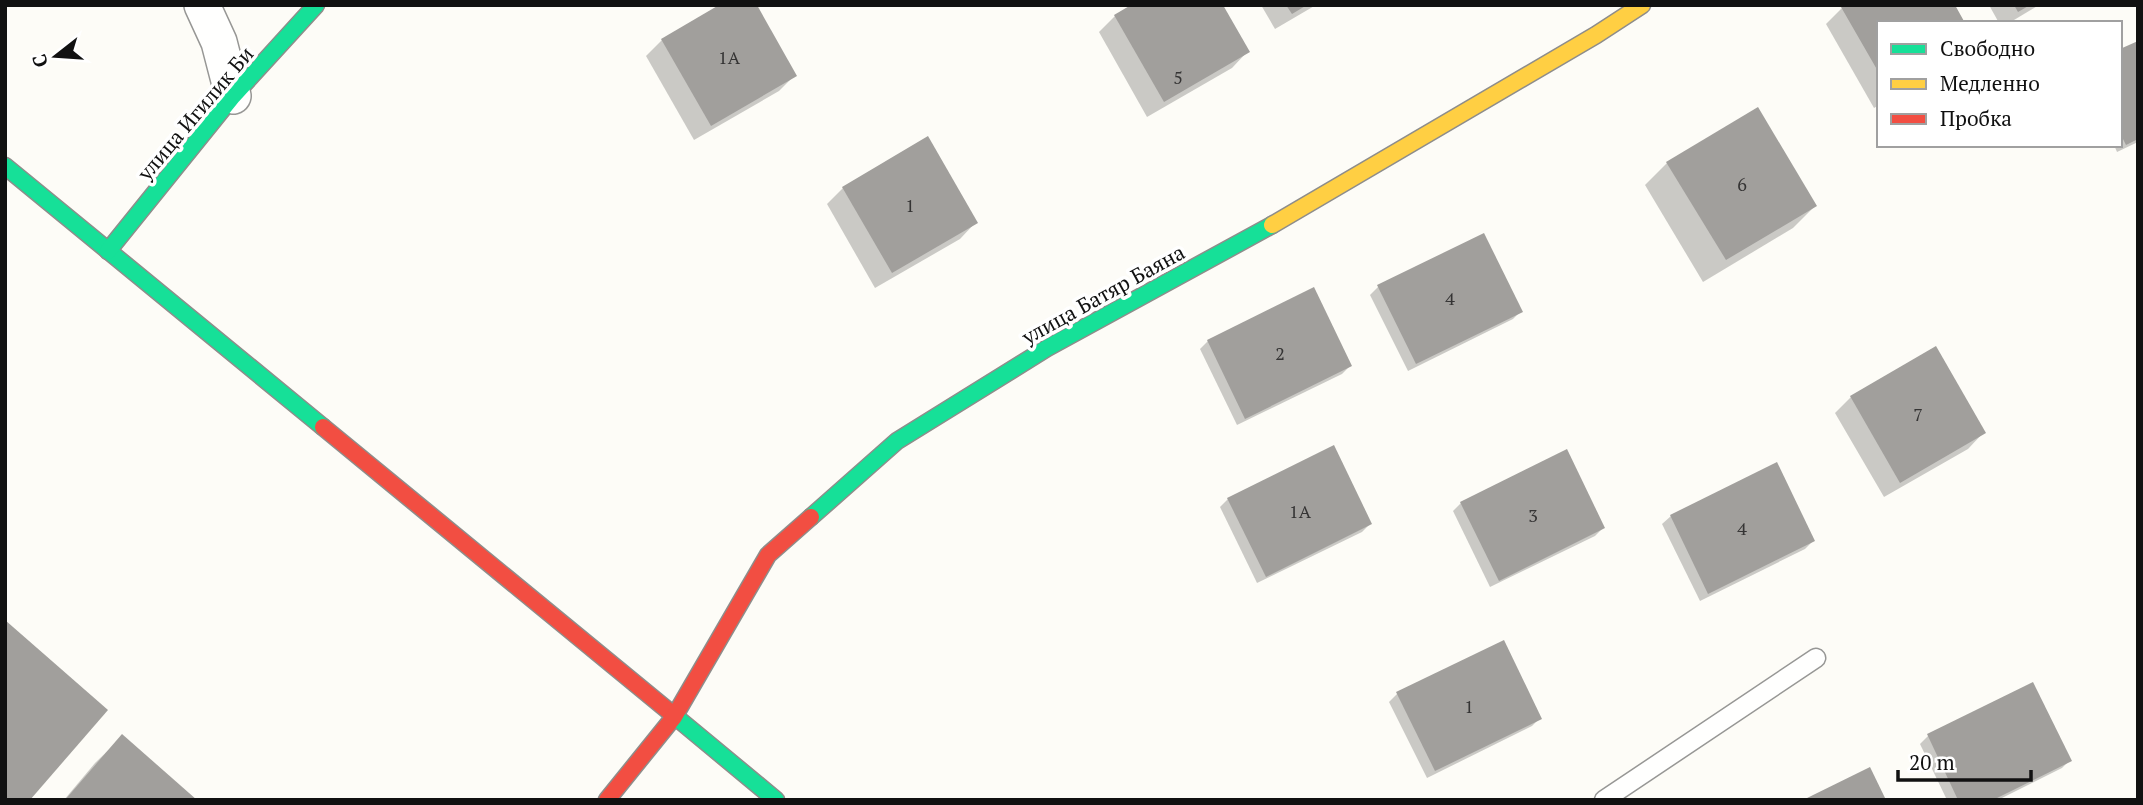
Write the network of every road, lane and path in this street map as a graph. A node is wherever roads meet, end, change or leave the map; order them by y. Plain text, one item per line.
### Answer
1 (202, 5) edge
2 (316, 5) edge
3 (1642, 5) edge
4 (233, 96) junction
5 (5, 166) edge
6 (108, 251) junction
7 (1816, 658) dead end
8 (674, 717) junction
9 (607, 800) edge
10 (776, 800) edge
11 (1604, 800) edge

1 - 4 street
2 - 4 street, улица Игилик Би
3 - 8 street, улица Батяр Баяна
4 - 6 street, улица Игилик Би
5 - 6 street
6 - 8 street
7 - 11 lane
8 - 9 street, улица Батяр Баяна
8 - 10 street

